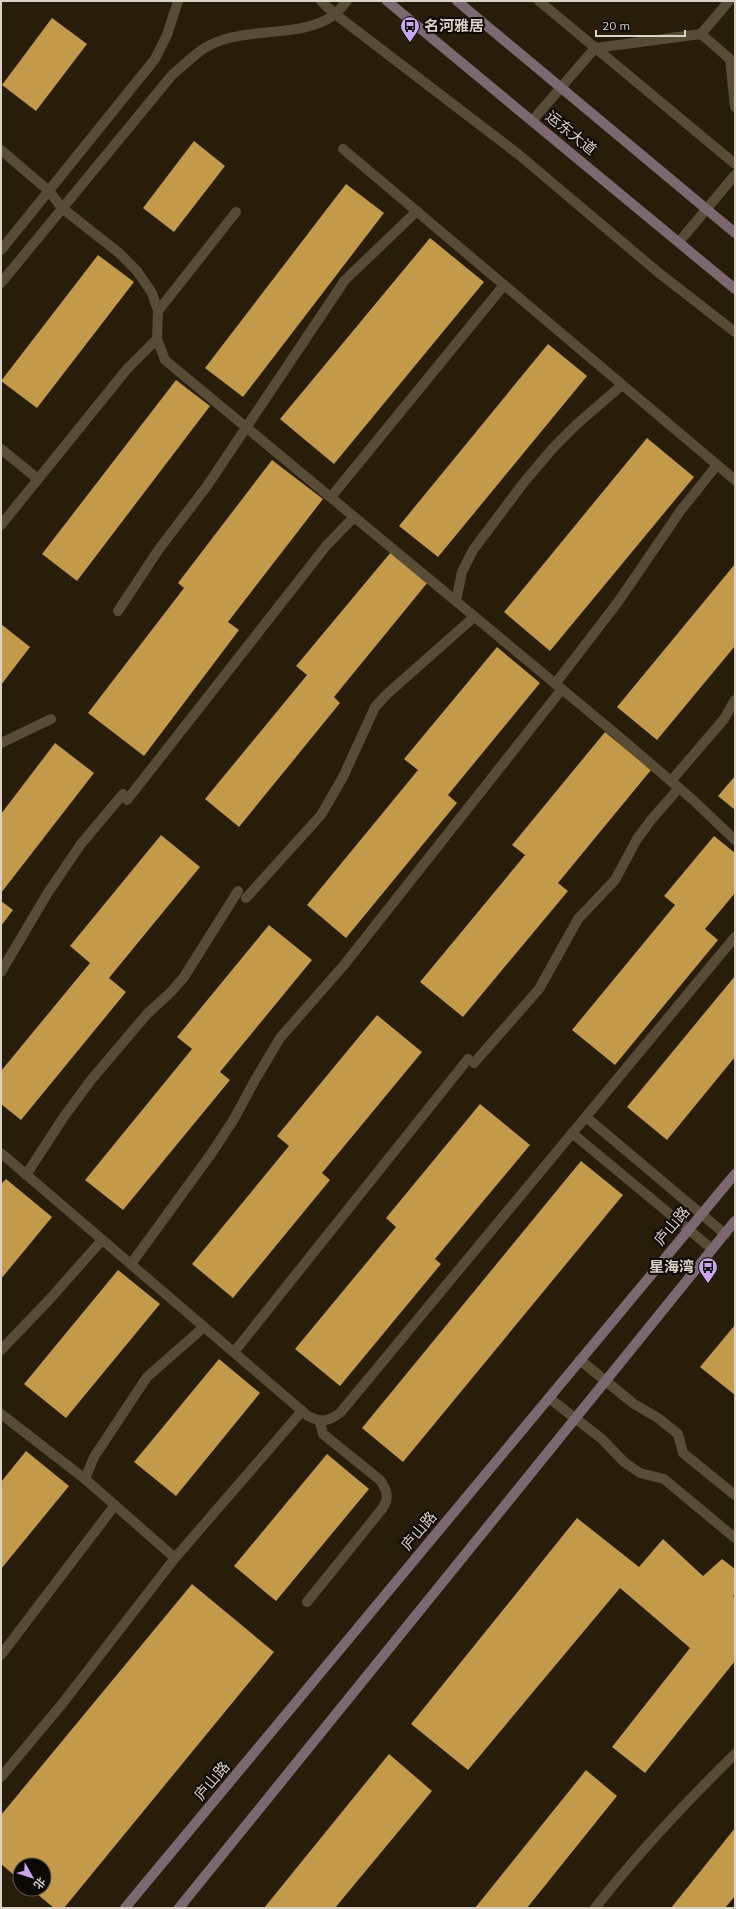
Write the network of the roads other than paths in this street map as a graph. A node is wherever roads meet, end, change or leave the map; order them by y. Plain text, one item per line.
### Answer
1 (178, 1) edge
2 (321, 1) edge
3 (347, 1) edge
4 (387, 1) edge
5 (457, 1) edge
6 (729, 1) edge
7 (543, 2) edge
8 (335, 14) junction
9 (701, 34) junction
10 (595, 48) junction
11 (733, 56) edge
12 (560, 87) junction
13 (735, 107) edge
14 (532, 121) junction
15 (343, 149) dead end
16 (1, 150) edge
17 (735, 164) edge
18 (735, 176) edge
19 (49, 190) junction
20 (62, 208) junction
21 (707, 210) junction
22 (236, 212) dead end
23 (417, 212) junction
24 (735, 233) edge
25 (680, 242) junction
26 (1, 250) edge
27 (1, 283) edge
28 (504, 285) junction
29 (735, 289) edge
30 (158, 311) junction
31 (735, 332) edge
32 (157, 339) junction
33 (622, 385) junction
34 (246, 427) junction
35 (1, 449) edge
36 (718, 465) junction
37 (38, 479) junction
38 (735, 480) edge
39 (331, 497) junction
40 (354, 517) junction
41 (1, 525) edge
42 (456, 601) junction
43 (118, 611) dead end
44 (474, 617) junction
45 (559, 686) junction
46 (735, 700) edge
47 (51, 719) dead end
48 (1, 743) edge
49 (671, 781) junction
50 (679, 788) junction
51 (735, 840) edge
52 (735, 937) edge
53 (1, 972) edge
54 (586, 1117) junction
55 (572, 1133) junction
56 (2, 1158) edge
57 (735, 1174) edge
58 (26, 1175) junction
59 (701, 1214) junction
60 (735, 1222) edge
61 (688, 1230) junction
62 (725, 1234) junction
63 (102, 1240) junction
64 (712, 1249) junction
65 (131, 1264) junction
66 (204, 1326) junction
67 (1, 1350) edge
68 (234, 1352) junction
69 (580, 1360) junction
70 (606, 1381) junction
71 (549, 1398) junction
72 (302, 1411) junction
73 (1, 1414) edge
74 (575, 1418) junction
75 (320, 1422) junction
76 (85, 1479) junction
77 (735, 1496) edge
78 (115, 1505) junction
79 (735, 1538) edge
80 (175, 1558) junction
81 (307, 1602) dead end
82 (1, 1655) edge
83 (735, 1754) edge
84 (1, 1777) edge
85 (126, 1908) edge
86 (179, 1908) edge
87 (595, 1908) edge

1 - 19 lane
2 - 8 lane
3 - 8 lane
4 - 14 street, 运东大道
5 - 12 street, 运东大道
6 - 9 lane
7 - 10 lane
8 - 20 lane
8 - 31 lane
9 - 10 lane
9 - 11 lane
10 - 12 lane
10 - 17 lane
11 - 13 lane
12 - 14 lane
12 - 21 street, 运东大道
14 - 25 street, 运东大道
15 - 23 lane
16 - 19 lane
18 - 21 lane
19 - 20 lane
19 - 26 lane
20 - 27 lane
20 - 30 lane
21 - 24 street, 运东大道
21 - 25 lane
22 - 30 lane
23 - 28 lane
23 - 34 lane
25 - 29 street, 运东大道
28 - 33 lane
28 - 39 lane
30 - 32 lane
32 - 34 lane
32 - 37 lane
33 - 36 lane
33 - 42 lane
34 - 39 lane
34 - 43 lane
35 - 37 lane
36 - 38 lane
36 - 45 lane
37 - 41 lane
39 - 40 lane
40 - 42 lane
40 - 53 lane
42 - 44 lane
44 - 45 lane
44 - 58 lane
45 - 49 lane
45 - 65 lane
46 - 49 lane
47 - 48 lane
49 - 50 lane
50 - 51 lane
50 - 68 lane
52 - 54 lane
54 - 55 lane
54 - 59 lane
55 - 61 lane
55 - 75 lane
56 - 58 lane
57 - 59 street, 庐山路
58 - 63 lane
59 - 61 street, 庐山路
59 - 62 lane
60 - 62 street
61 - 64 lane
61 - 69 street, 庐山路
62 - 64 street
63 - 65 lane
63 - 67 lane
64 - 70 street
65 - 66 lane
66 - 68 lane
66 - 76 lane
68 - 72 lane
69 - 70 lane
69 - 71 street, 庐山路
70 - 74 street
70 - 77 lane
71 - 74 lane
71 - 85 street, 庐山路
72 - 75 lane
72 - 80 lane
73 - 76 lane
74 - 79 lane
74 - 86 street
75 - 81 lane
76 - 78 lane
78 - 80 lane
78 - 82 lane
80 - 84 lane
83 - 87 lane

